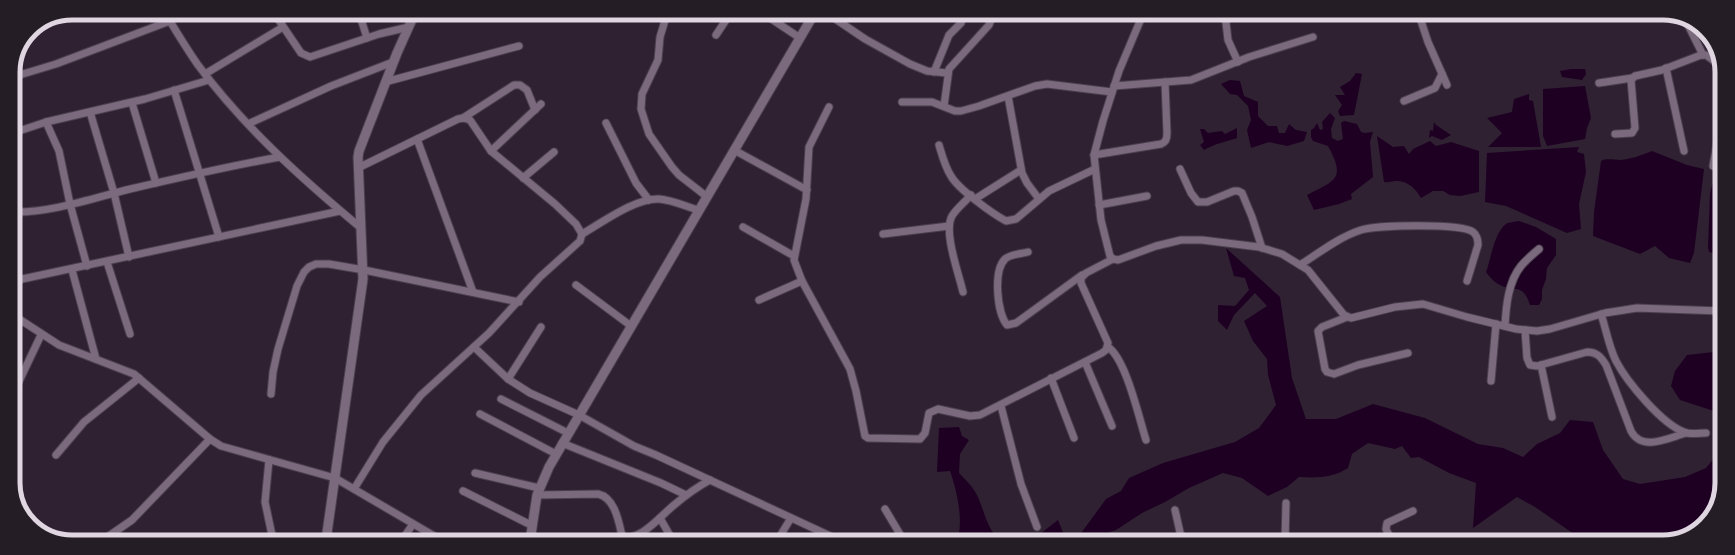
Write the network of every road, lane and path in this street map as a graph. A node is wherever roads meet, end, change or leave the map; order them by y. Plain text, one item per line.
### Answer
1 (279, 20) edge
2 (361, 20) edge
3 (412, 20) edge
4 (665, 20) edge
5 (726, 20) edge
6 (773, 20) edge
7 (810, 20) edge
8 (837, 20) edge
9 (992, 20) edge
10 (1140, 20) edge
11 (1226, 20) edge
12 (1421, 20) edge
13 (170, 21) joint
14 (961, 23) dead end
15 (283, 26) junction
16 (408, 27) junction
17 (1689, 27) edge
18 (716, 35) dead end
19 (1313, 37) dead end
20 (367, 38) junction
21 (800, 38) junction
22 (519, 46) dead end
23 (1703, 55) junction
24 (393, 62) junction
25 (1238, 62) junction
26 (1714, 62) edge
27 (1666, 68) junction
28 (934, 72) junction
29 (947, 73) junction
30 (1442, 74) junction
31 (20, 75) edge
32 (207, 77) junction
33 (1632, 78) junction
34 (385, 82) junction
35 (1165, 82) junction
36 (1599, 83) dead end
37 (1447, 85) dead end
38 (1113, 89) junction
39 (174, 90) junction
40 (1008, 96) junction
41 (1404, 101) dead end
42 (132, 102) junction
43 (902, 102) dead end
44 (541, 104) dead end
45 (944, 106) junction
46 (829, 107) dead end
47 (535, 110) junction
48 (90, 112) junction
49 (463, 118) junction
50 (46, 122) junction
51 (606, 123) dead end
52 (248, 124) junction
53 (20, 131) edge
54 (1615, 134) dead end
55 (417, 139) junction
56 (939, 145) dead end
57 (734, 150) junction
58 (491, 151) junction
59 (1684, 151) dead end
60 (554, 152) dead end
61 (1715, 155) edge
62 (1094, 156) junction
63 (280, 157) junction
64 (1713, 166) dead end
65 (358, 168) junction
66 (1095, 169) junction
67 (1180, 169) dead end
68 (1021, 170) junction
69 (199, 173) junction
70 (523, 178) junction
71 (156, 183) junction
72 (807, 190) junction
73 (114, 193) junction
74 (706, 196) junction
75 (1147, 196) dead end
76 (973, 197) junction
77 (1039, 199) junction
78 (649, 200) junction
79 (70, 204) junction
80 (1099, 205) junction
81 (698, 210) junction
82 (340, 211) junction
83 (20, 212) edge
84 (949, 226) junction
85 (743, 227) dead end
86 (361, 228) junction
87 (582, 234) junction
88 (883, 234) dead end
89 (219, 237) junction
90 (1262, 248) junction
91 (1539, 249) dead end
92 (1028, 252) dead end
93 (794, 256) junction
94 (129, 257) junction
95 (1113, 259) junction
96 (107, 262) junction
97 (1300, 265) junction
98 (88, 266) junction
99 (72, 270) junction
100 (364, 270) junction
101 (1083, 275) junction
102 (20, 280) edge
103 (802, 281) junction
104 (1467, 281) dead end
105 (576, 285) dead end
106 (473, 292) junction
107 (963, 292) dead end
108 (759, 300) dead end
109 (519, 302) junction
110 (1715, 311) edge
111 (1601, 314) junction
112 (1348, 317) junction
113 (20, 320) edge
114 (1496, 324) junction
115 (541, 326) dead end
116 (631, 326) junction
117 (1505, 326) junction
118 (1525, 330) junction
119 (130, 334) dead end
120 (41, 335) junction
121 (474, 347) junction
122 (1108, 347) junction
123 (1408, 353) dead end
124 (96, 359) junction
125 (1085, 362) junction
126 (1541, 365) junction
127 (139, 378) junction
128 (1051, 378) junction
129 (20, 379) edge
130 (508, 379) junction
131 (1491, 381) dead end
132 (271, 394) dead end
133 (500, 399) dead end
134 (1001, 406) junction
135 (480, 414) dead end
136 (579, 415) junction
137 (1552, 417) dead end
138 (1112, 426) dead end
139 (568, 433) junction
140 (1686, 433) junction
141 (1706, 433) dead end
142 (1074, 438) dead end
143 (210, 439) junction
144 (1146, 440) dead end
145 (562, 443) junction
146 (556, 454) junction
147 (56, 455) dead end
148 (269, 460) junction
149 (475, 473) dead end
150 (335, 478) junction
151 (710, 480) junction
152 (354, 489) junction
153 (463, 490) dead end
154 (538, 492) junction
155 (686, 495) junction
156 (1286, 503) dead end
157 (885, 509) dead end
158 (1175, 510) dead end
159 (1413, 511) dead end
160 (660, 518) junction
161 (791, 518) junction
162 (413, 524) junction
163 (532, 525) junction
164 (1037, 527) dead end
165 (110, 535) edge
166 (272, 535) edge
167 (327, 535) edge
168 (405, 535) edge
169 (432, 535) edge
170 (531, 535) edge
171 (619, 535) edge
172 (638, 535) edge
173 (670, 535) edge
174 (781, 535) edge
175 (828, 535) edge
176 (900, 535) edge
177 (1181, 535) edge
178 (1285, 535) edge
179 (1389, 535) edge

1 - 15 street
2 - 20 street
3 - 16 street
4 - 74 street
5 - 18 street
6 - 21 street
7 - 21 street
8 - 28 street
9 - 29 street
10 - 38 street
11 - 25 street
12 - 30 street
13 - 31 street
13 - 32 street
14 - 28 street
15 - 20 street
15 - 32 street
16 - 20 street
16 - 24 street
17 - 23 street
19 - 25 street
21 - 57 street
22 - 34 street
23 - 26 street
23 - 27 street
24 - 34 street
24 - 52 street
25 - 35 street
27 - 33 street
27 - 59 street
28 - 29 street
29 - 45 street
30 - 37 street
30 - 41 street
32 - 39 street
32 - 52 street
33 - 36 street
33 - 54 street
34 - 65 street
35 - 38 street
35 - 62 street
38 - 40 street
38 - 62 street
39 - 42 street
39 - 69 street
40 - 45 street
40 - 68 street
42 - 48 street
42 - 71 street
43 - 45 street
44 - 47 street
46 - 72 street
47 - 49 street
47 - 58 street
48 - 50 street
48 - 73 street
49 - 55 street
49 - 58 street
50 - 53 street
50 - 79 street
51 - 78 street
52 - 63 street
55 - 65 street
55 - 106 street
56 - 76 street
57 - 72 street
57 - 74 street
58 - 70 street
60 - 70 street
61 - 64 street
62 - 66 street
63 - 69 street
63 - 82 street
65 - 86 street
66 - 77 street
66 - 80 street
67 - 90 street
68 - 76 street
68 - 77 street
69 - 71 street
69 - 89 street
70 - 87 street
71 - 73 street
72 - 93 street
73 - 79 street
73 - 94 street
74 - 81 street
75 - 80 street
76 - 77 street
76 - 84 street
78 - 81 street
78 - 87 street
79 - 83 street
79 - 98 street
80 - 95 street
81 - 116 street
82 - 86 street
82 - 89 street
84 - 88 street
84 - 107 street
85 - 93 street
86 - 100 street
87 - 109 street
89 - 94 street
90 - 95 street
90 - 97 street
91 - 117 street
92 - 101 street
93 - 103 street
94 - 96 street
95 - 101 street
96 - 98 street
96 - 119 street
97 - 104 street
97 - 112 street
98 - 99 street
99 - 102 street
99 - 124 street
100 - 106 street
100 - 132 street
100 - 150 street
101 - 122 street
103 - 108 street
103 - 134 street
105 - 116 street
106 - 109 street
109 - 121 street
110 - 111 street
111 - 118 street
111 - 140 street
112 - 114 street
112 - 123 street
113 - 120 street
114 - 117 street
114 - 131 street
115 - 130 street
116 - 136 street
117 - 118 street
118 - 126 street
120 - 124 street
120 - 129 street
121 - 130 street
121 - 152 street
122 - 125 street
122 - 144 street
124 - 127 street
125 - 128 street
125 - 138 street
126 - 137 street
126 - 140 street
127 - 143 street
127 - 147 street
128 - 134 street
128 - 142 street
130 - 136 street
133 - 139 street
134 - 164 street
135 - 146 street
136 - 139 street
136 - 151 street
139 - 145 street
140 - 141 street
143 - 148 street
143 - 165 street
145 - 146 street
145 - 155 street
146 - 154 street
148 - 150 street
148 - 166 street
149 - 154 street
150 - 152 street
150 - 167 street
151 - 155 street
151 - 161 street
152 - 162 street
153 - 163 street
154 - 163 street
154 - 171 street
155 - 160 street
156 - 178 street
157 - 176 street
158 - 177 street
159 - 179 street
160 - 172 street
160 - 173 street
161 - 174 street
161 - 175 street
162 - 168 street
162 - 169 street
163 - 170 street

